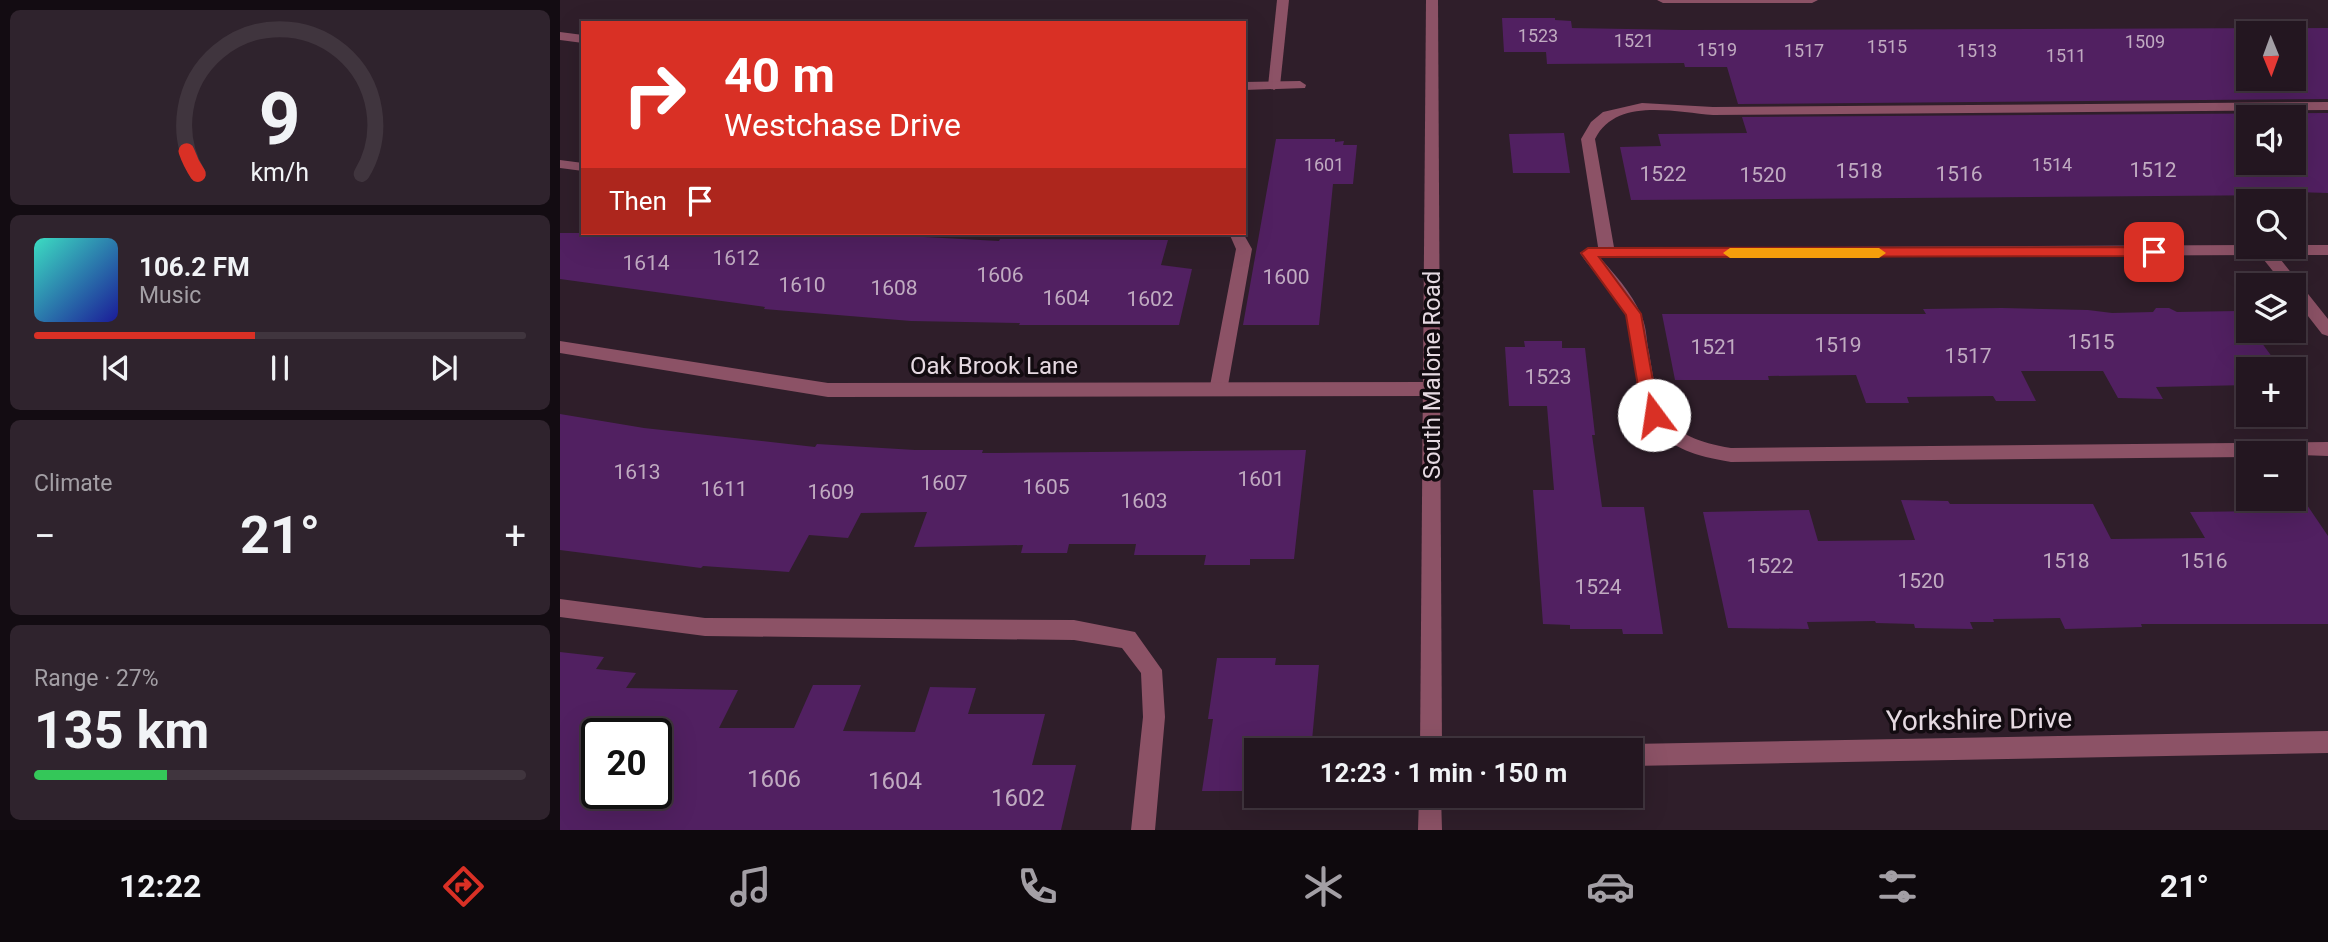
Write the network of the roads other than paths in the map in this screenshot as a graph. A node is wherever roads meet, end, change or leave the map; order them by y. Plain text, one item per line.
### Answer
1 (1283, 0) edge
2 (1432, 0) edge
3 (1663, 0) edge
4 (1812, 0) edge
5 (560, 36) edge
6 (581, 38) edge
7 (1300, 85) dead end
8 (1246, 86) edge
9 (1274, 86) junction
10 (2328, 106) edge
11 (560, 164) edge
12 (581, 167) edge
13 (1237, 235) edge
14 (2306, 250) edge
15 (2328, 250) edge
16 (2236, 251) edge
17 (1607, 253) junction
18 (2271, 259) edge
19 (2283, 273) edge
20 (2306, 302) edge
21 (2328, 330) edge
22 (560, 347) edge
23 (1431, 388) junction
24 (1218, 391) junction
25 (2328, 449) edge
26 (560, 608) edge
27 (1431, 738) edge
28 (2328, 742) edge
29 (1643, 755) edge
30 (1430, 808) edge
31 (1143, 830) edge
32 (1430, 830) edge

1 - 9 street
2 - 23 street, South Malone Road
3 - 4 street
5 - 6 street
7 - 9 street
8 - 9 street
10 - 17 street
11 - 12 street
13 - 24 street
14 - 15 street
16 - 17 street
17 - 25 street
18 - 19 street
20 - 21 street
22 - 24 street, Oak Brook Lane
23 - 24 street, Oak Brook Lane
23 - 27 street, South Malone Road
26 - 31 street
28 - 29 street, Yorkshire Drive
30 - 32 street

